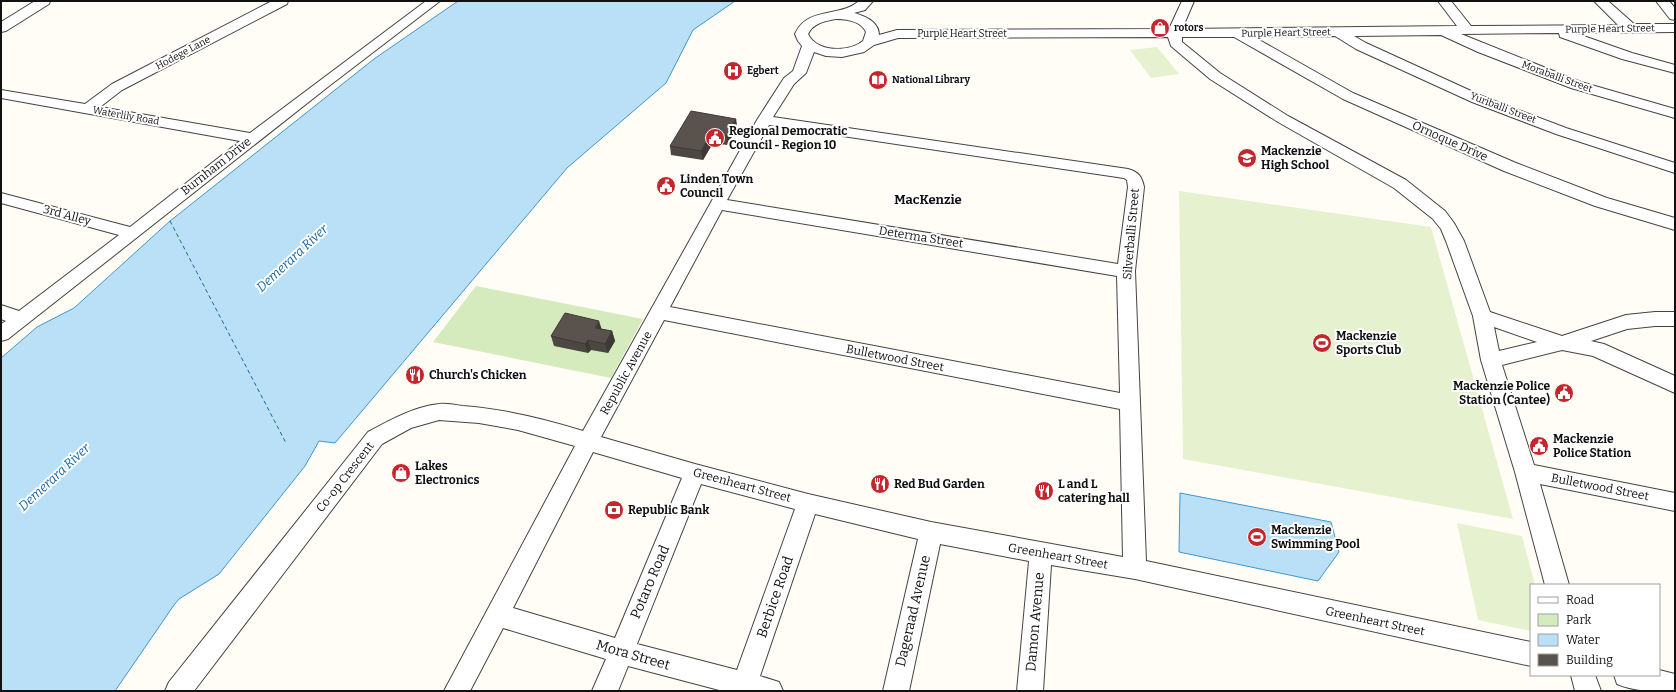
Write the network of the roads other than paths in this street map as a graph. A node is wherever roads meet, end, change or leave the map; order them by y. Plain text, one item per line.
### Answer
1 (44, 1) edge
2 (282, 1) edge
3 (434, 1) edge
4 (1188, 1) edge
5 (1444, 1) edge
6 (1600, 1) edge
7 (1662, 1) edge
8 (863, 4) edge
9 (836, 15) junction
10 (1675, 16) edge
11 (866, 23) junction
12 (1, 28) edge
13 (1675, 28) edge
14 (1631, 29) junction
15 (1467, 30) junction
16 (1554, 30) junction
17 (1442, 31) junction
18 (1338, 32) junction
19 (1174, 33) junction
20 (1237, 33) junction
21 (897, 34) junction
22 (870, 42) junction
23 (806, 54) junction
24 (1675, 69) edge
25 (1, 94) edge
26 (88, 109) junction
27 (1675, 114) edge
28 (764, 120) junction
29 (251, 138) junction
30 (1675, 168) edge
31 (1, 198) edge
32 (717, 204) junction
33 (1675, 224) edge
34 (132, 233) junction
35 (1126, 271) junction
36 (1, 312) edge
37 (659, 312) junction
38 (1482, 316) junction
39 (21, 319) junction
40 (1675, 319) edge
41 (1, 334) edge
42 (1562, 343) junction
43 (1491, 360) junction
44 (1675, 385) edge
45 (1131, 403) junction
46 (588, 442) junction
47 (1526, 472) junction
48 (695, 473) junction
49 (1675, 502) edge
50 (808, 503) junction
51 (931, 532) junction
52 (1041, 553) junction
53 (1135, 569) junction
54 (1557, 584) edge
55 (498, 615) junction
56 (621, 652) junction
57 (1530, 654) edge
58 (1583, 676) edge
59 (1630, 676) edge
60 (1675, 686) edge
61 (743, 688) edge
62 (178, 691) edge
63 (457, 691) edge
64 (605, 691) edge
65 (770, 691) edge
66 (896, 691) edge
67 (1030, 691) edge
68 (1588, 691) edge

1 - 12 street
2 - 26 street, Hodege Lane
3 - 29 street, Burnham Drive
4 - 19 street
5 - 15 street
6 - 14 street
7 - 10 street
8 - 9 street
8 - 11 street
9 - 11 street, Purple Heart Street
9 - 23 street
11 - 21 street, Purple Heart Street
11 - 22 street
13 - 14 street, Purple Heart Street
14 - 16 street, Purple Heart Street
15 - 16 street, Purple Heart Street
15 - 17 street, Purple Heart Street
16 - 24 street
17 - 18 street, Purple Heart Street
17 - 27 street, Moraballi Street
18 - 20 street, Purple Heart Street
18 - 30 street, Yuriballi Street
19 - 20 street, Purple Heart Street
19 - 21 street, Purple Heart Street
19 - 38 street
20 - 33 street, Ornoque Drive
21 - 22 street, Purple Heart Street
22 - 23 street, Purple Heart Street
23 - 28 street, Republic Avenue
25 - 26 street, Waterlily Road
26 - 29 street, Waterlily Road
28 - 32 street, Republic Avenue
28 - 35 street, Silverballi Street
29 - 34 street, Burnham Drive
31 - 34 street, 3rd Alley
32 - 35 street, Determa Street
32 - 37 street, Republic Avenue
34 - 39 street, Burnham Drive
35 - 45 street, Silverballi Street
36 - 39 street
37 - 45 street, Bulletwood Street
37 - 46 street, Republic Avenue
38 - 42 street
38 - 43 street
39 - 41 street, Burnham Drive
40 - 42 street
42 - 43 street
42 - 44 street
43 - 47 street
45 - 53 street, Silverballi Street
46 - 48 street, Greenheart Street
46 - 55 street, Republic Avenue
46 - 62 street, Co-op Crescent
47 - 49 street, Bulletwood Street
47 - 54 street
48 - 50 street, Greenheart Street
48 - 56 street, Potaro Road
50 - 51 street, Greenheart Street
50 - 61 street, Berbice Road
51 - 52 street, Greenheart Street
51 - 66 street, Dageraad Avenue
52 - 53 street, Greenheart Street
52 - 67 street, Damon Avenue
53 - 57 street, Greenheart Street
55 - 56 street, Mora Street
55 - 63 street, Republic Avenue
56 - 61 street, Mora Street
56 - 64 street, Potaro Road
58 - 68 street
59 - 60 street
61 - 65 street, Mora Street

